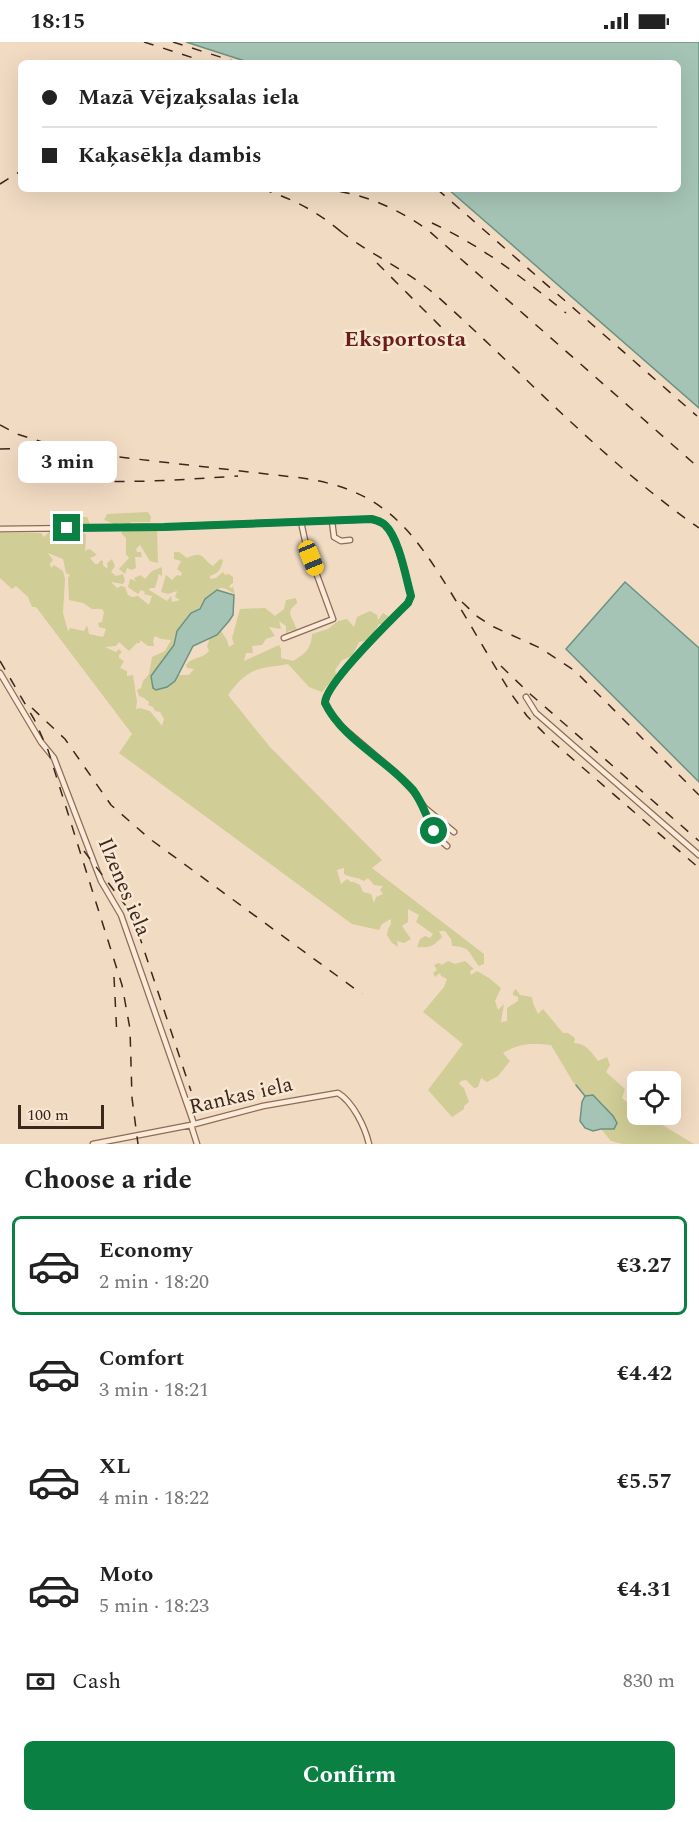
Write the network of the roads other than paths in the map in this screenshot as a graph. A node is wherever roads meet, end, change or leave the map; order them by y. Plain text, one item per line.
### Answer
1 (332, 521) junction
2 (301, 522) junction
3 (0, 529) edge
4 (350, 540) dead end
5 (284, 638) dead end
6 (0, 673) edge
7 (526, 697) dead end
8 (425, 808) junction
9 (454, 832) dead end
10 (447, 846) dead end
11 (699, 855) edge
12 (192, 1125) junction
13 (93, 1144) edge
14 (197, 1144) edge
15 (369, 1144) edge

1 - 2 street
1 - 4 street
1 - 8 street
2 - 3 street
2 - 5 street
6 - 12 street, Ilzenes iela
7 - 11 street
8 - 9 street
8 - 10 street
12 - 13 street, Rankas iela
12 - 14 street, Ilzenes iela
12 - 15 street, Rankas iela

